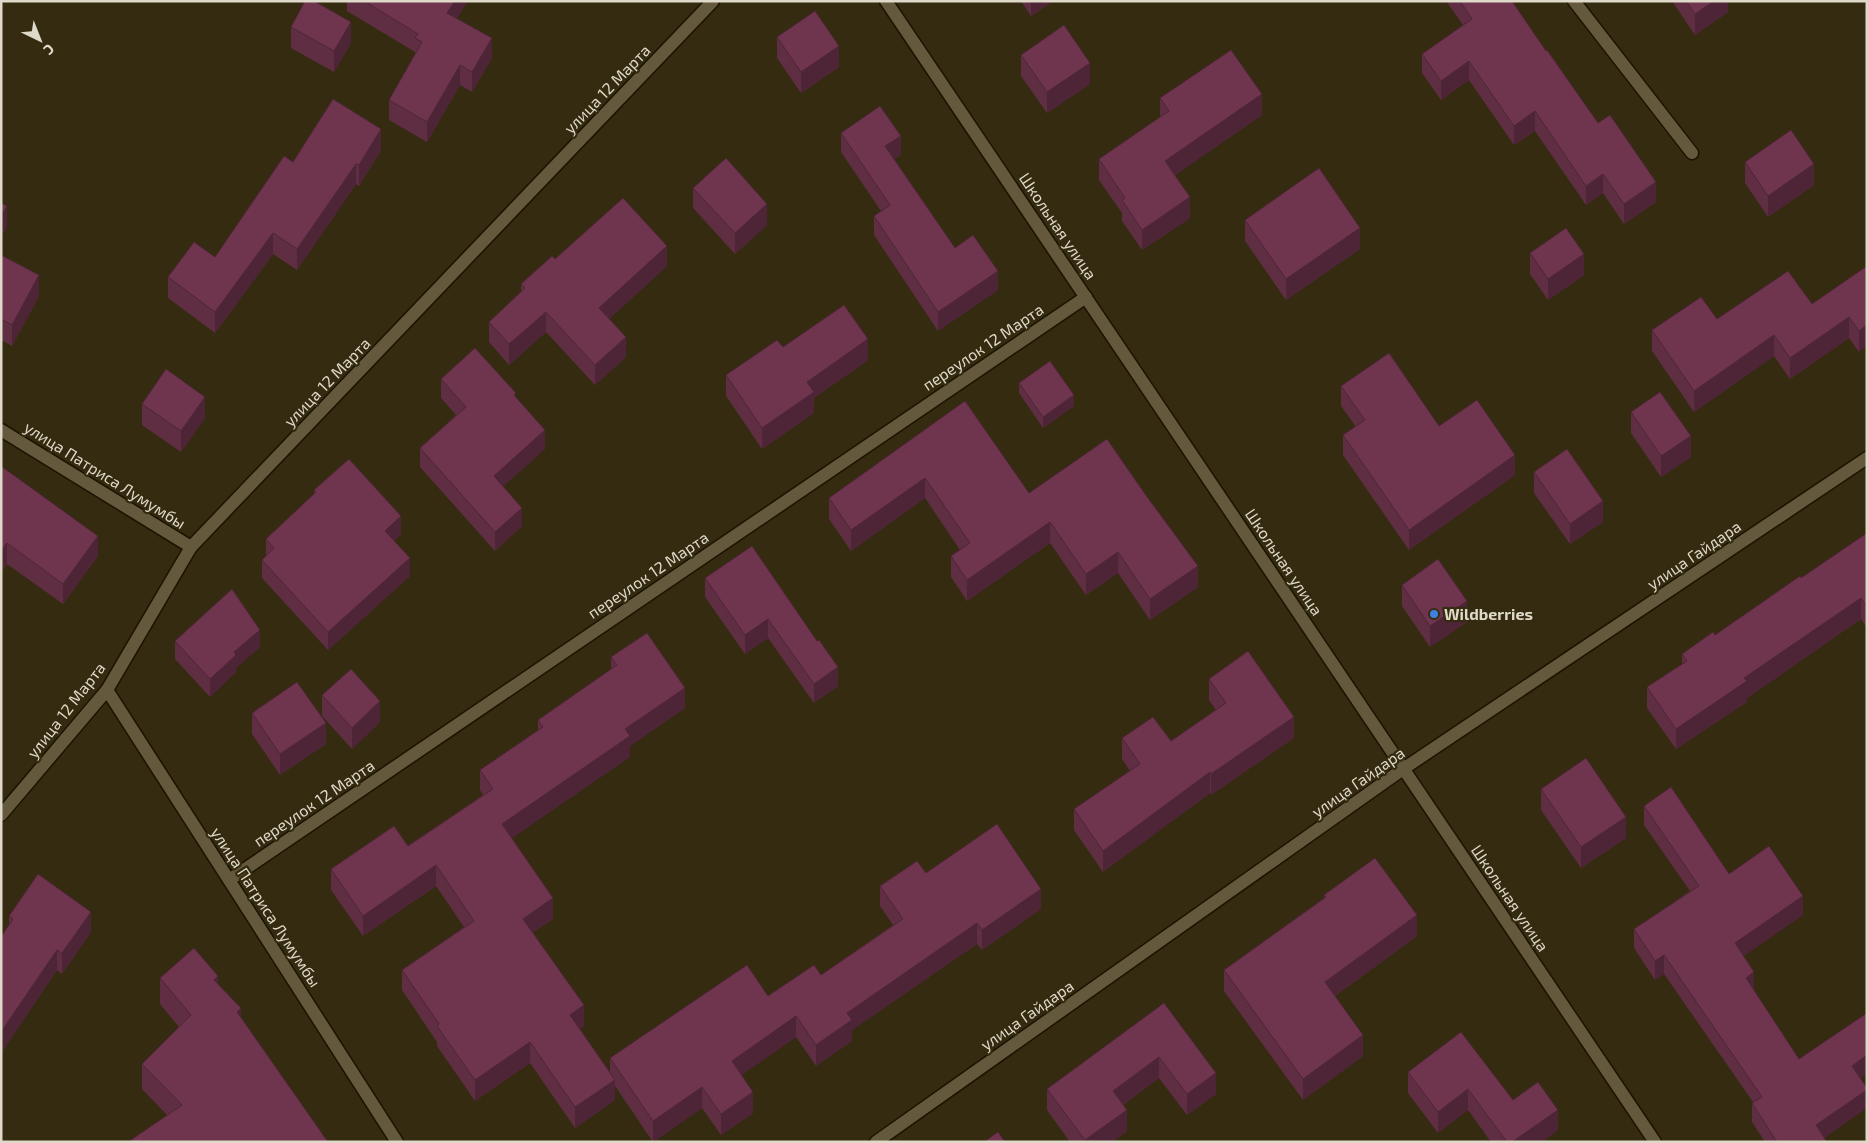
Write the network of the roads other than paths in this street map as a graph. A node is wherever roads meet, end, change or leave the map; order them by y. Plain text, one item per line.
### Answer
1 (713, 1) edge
2 (886, 1) edge
3 (1574, 1) edge
4 (1692, 152) dead end
5 (1086, 297) junction
6 (1, 430) edge
7 (1867, 458) edge
8 (191, 547) junction
9 (107, 690) junction
10 (1403, 770) junction
11 (1, 815) edge
12 (229, 880) junction
13 (397, 1142) edge
14 (876, 1142) edge
15 (1655, 1142) edge

1 - 8 street, улица 12 Марта
2 - 5 street, Школьная улица
3 - 4 street
5 - 10 street, Школьная улица
5 - 12 street, переулок 12 Марта
6 - 8 street, улица Патриса Лумумбы
7 - 10 street, улица Гайдара
8 - 9 street, улица 12 Марта
9 - 11 street, улица 12 Марта
9 - 12 street, улица Патриса Лумумбы
10 - 14 street, улица Гайдара
10 - 15 street, Школьная улица
12 - 13 street, улица Патриса Лумумбы

